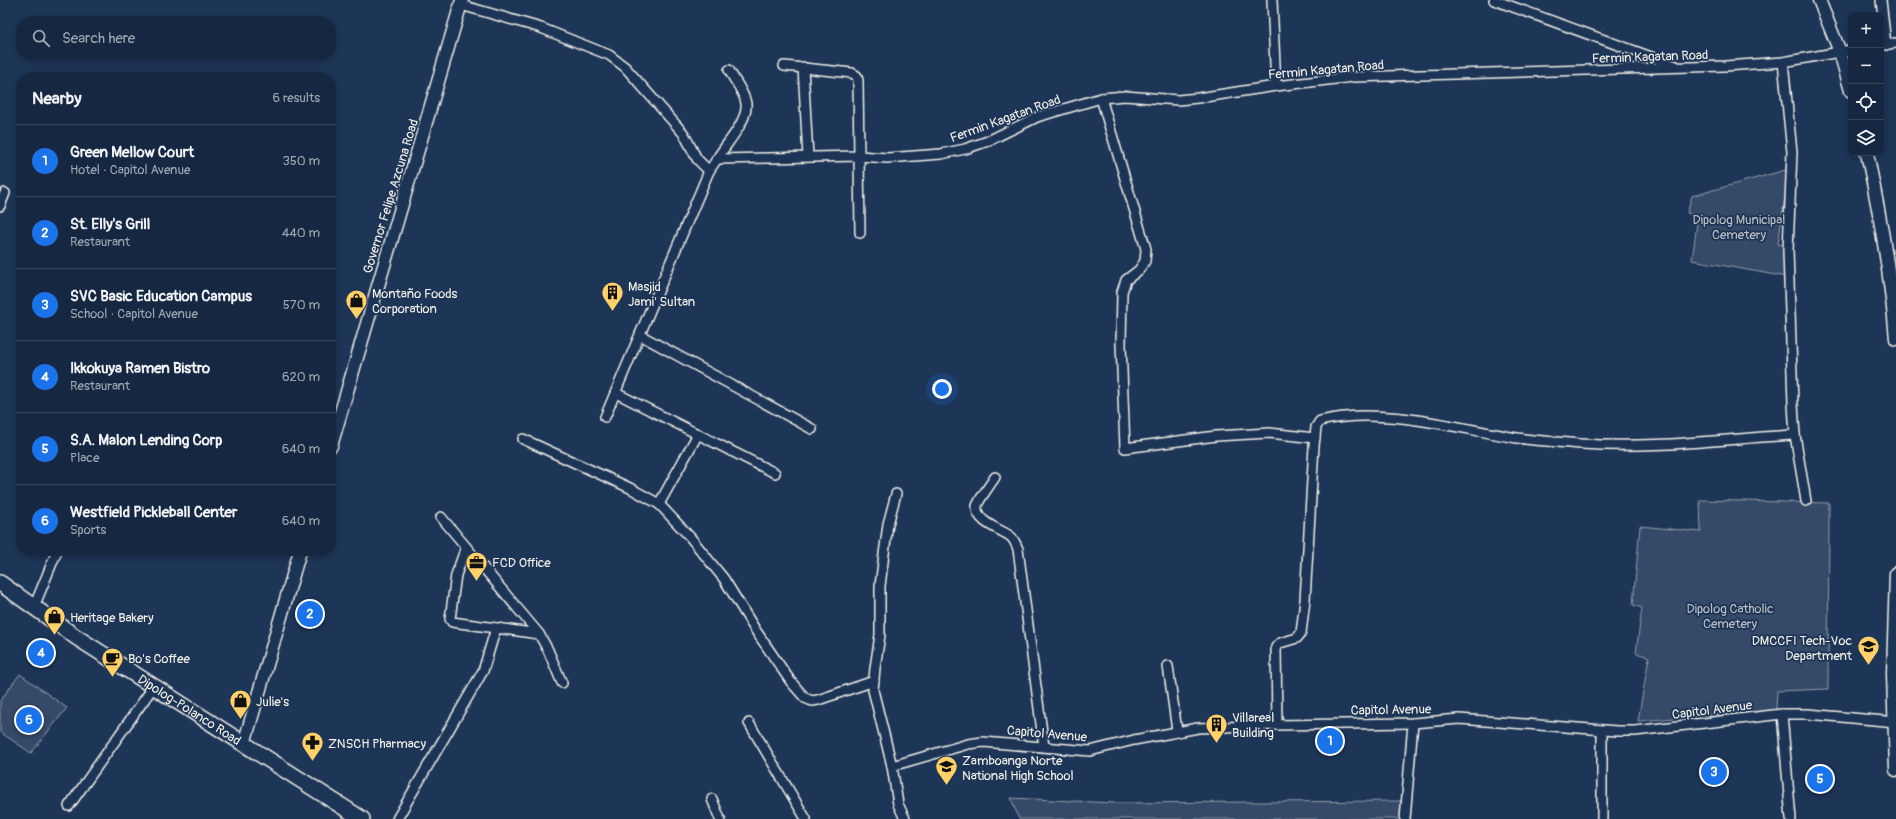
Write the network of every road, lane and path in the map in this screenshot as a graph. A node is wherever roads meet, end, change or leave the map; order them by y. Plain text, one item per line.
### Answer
1 (1272, 0) edge
2 (1494, 0) edge
3 (1819, 0) edge
4 (1882, 0) edge
5 (462, 2) edge
6 (1882, 12) edge
7 (1896, 43) edge
8 (1884, 45) edge
9 (1845, 51) edge
10 (1782, 62) junction
11 (784, 66) dead end
12 (803, 67) junction
13 (1681, 68) junction
14 (729, 70) dead end
15 (1850, 84) edge
16 (1276, 86) junction
17 (1101, 98) junction
18 (859, 156) junction
19 (1868, 156) edge
20 (808, 157) junction
21 (717, 159) junction
22 (709, 171) junction
23 (5, 193) dead end
24 (0, 206) edge
25 (860, 233) dead end
26 (640, 335) junction
27 (1896, 339) edge
28 (616, 393) junction
29 (605, 417) dead end
30 (336, 429) edge
31 (812, 429) dead end
32 (698, 434) junction
33 (1795, 435) junction
34 (1315, 438) junction
35 (523, 439) dead end
36 (775, 473) dead end
37 (995, 477) dead end
38 (896, 494) dead end
39 (1806, 501) dead end
40 (659, 504) junction
41 (441, 517) dead end
42 (466, 547) junction
43 (55, 556) edge
44 (299, 556) edge
45 (1896, 573) edge
46 (0, 584) edge
47 (34, 607) junction
48 (496, 628) junction
49 (539, 634) junction
50 (1168, 666) dead end
51 (874, 681) junction
52 (562, 683) dead end
53 (154, 686) junction
54 (1782, 714) junction
55 (1895, 722) edge
56 (749, 723) dead end
57 (1413, 723) junction
58 (1277, 725) junction
59 (1177, 731) junction
60 (1602, 731) junction
61 (244, 744) junction
62 (1044, 747) junction
63 (892, 766) junction
64 (1896, 770) edge
65 (712, 799) dead end
66 (69, 806) dead end
67 (362, 819) edge
68 (397, 819) edge
69 (720, 819) edge
70 (806, 819) edge
71 (904, 819) edge
72 (1405, 819) edge
73 (1602, 819) edge
74 (1791, 819) edge

1 - 16 street
2 - 13 street
3 - 9 street
4 - 6 street
5 - 22 street
5 - 30 street, Governor Felipe Azcuna Road
7 - 8 street
9 - 10 street, Fermin Kagatan Road
9 - 15 street
10 - 13 street, Fermin Kagatan Road
10 - 33 street
11 - 12 street
12 - 18 street
12 - 20 street
13 - 16 street, Fermin Kagatan Road
14 - 21 street
16 - 17 street, Fermin Kagatan Road
17 - 18 street, Fermin Kagatan Road
17 - 34 street
18 - 20 street, Fermin Kagatan Road
18 - 25 street
19 - 27 street
20 - 21 street, Fermin Kagatan Road
21 - 22 street
22 - 26 street
23 - 24 street
26 - 28 street
26 - 31 street
28 - 29 street
28 - 32 street
32 - 36 street
32 - 40 street
33 - 34 street
33 - 39 street
34 - 58 street
35 - 40 street
37 - 62 street
38 - 51 street
40 - 51 street
41 - 42 street
42 - 48 street
42 - 49 street
43 - 47 street
44 - 61 street
45 - 55 street
46 - 47 highway, Dipolog-Polanco Road
47 - 53 highway, Dipolog-Polanco Road
48 - 49 street
48 - 68 street
49 - 52 street
50 - 59 street
51 - 63 street
53 - 61 highway, Dipolog-Polanco Road
53 - 66 street
54 - 55 street, Capitol Avenue
54 - 60 street, Capitol Avenue
54 - 74 street
55 - 64 street
56 - 70 street
57 - 58 street, Capitol Avenue
57 - 60 street, Capitol Avenue
57 - 72 street
58 - 59 street, Capitol Avenue
59 - 62 street, Capitol Avenue
60 - 73 street
61 - 67 highway, Dipolog-Polanco Road
62 - 63 street, Capitol Avenue
63 - 71 street
65 - 69 street

